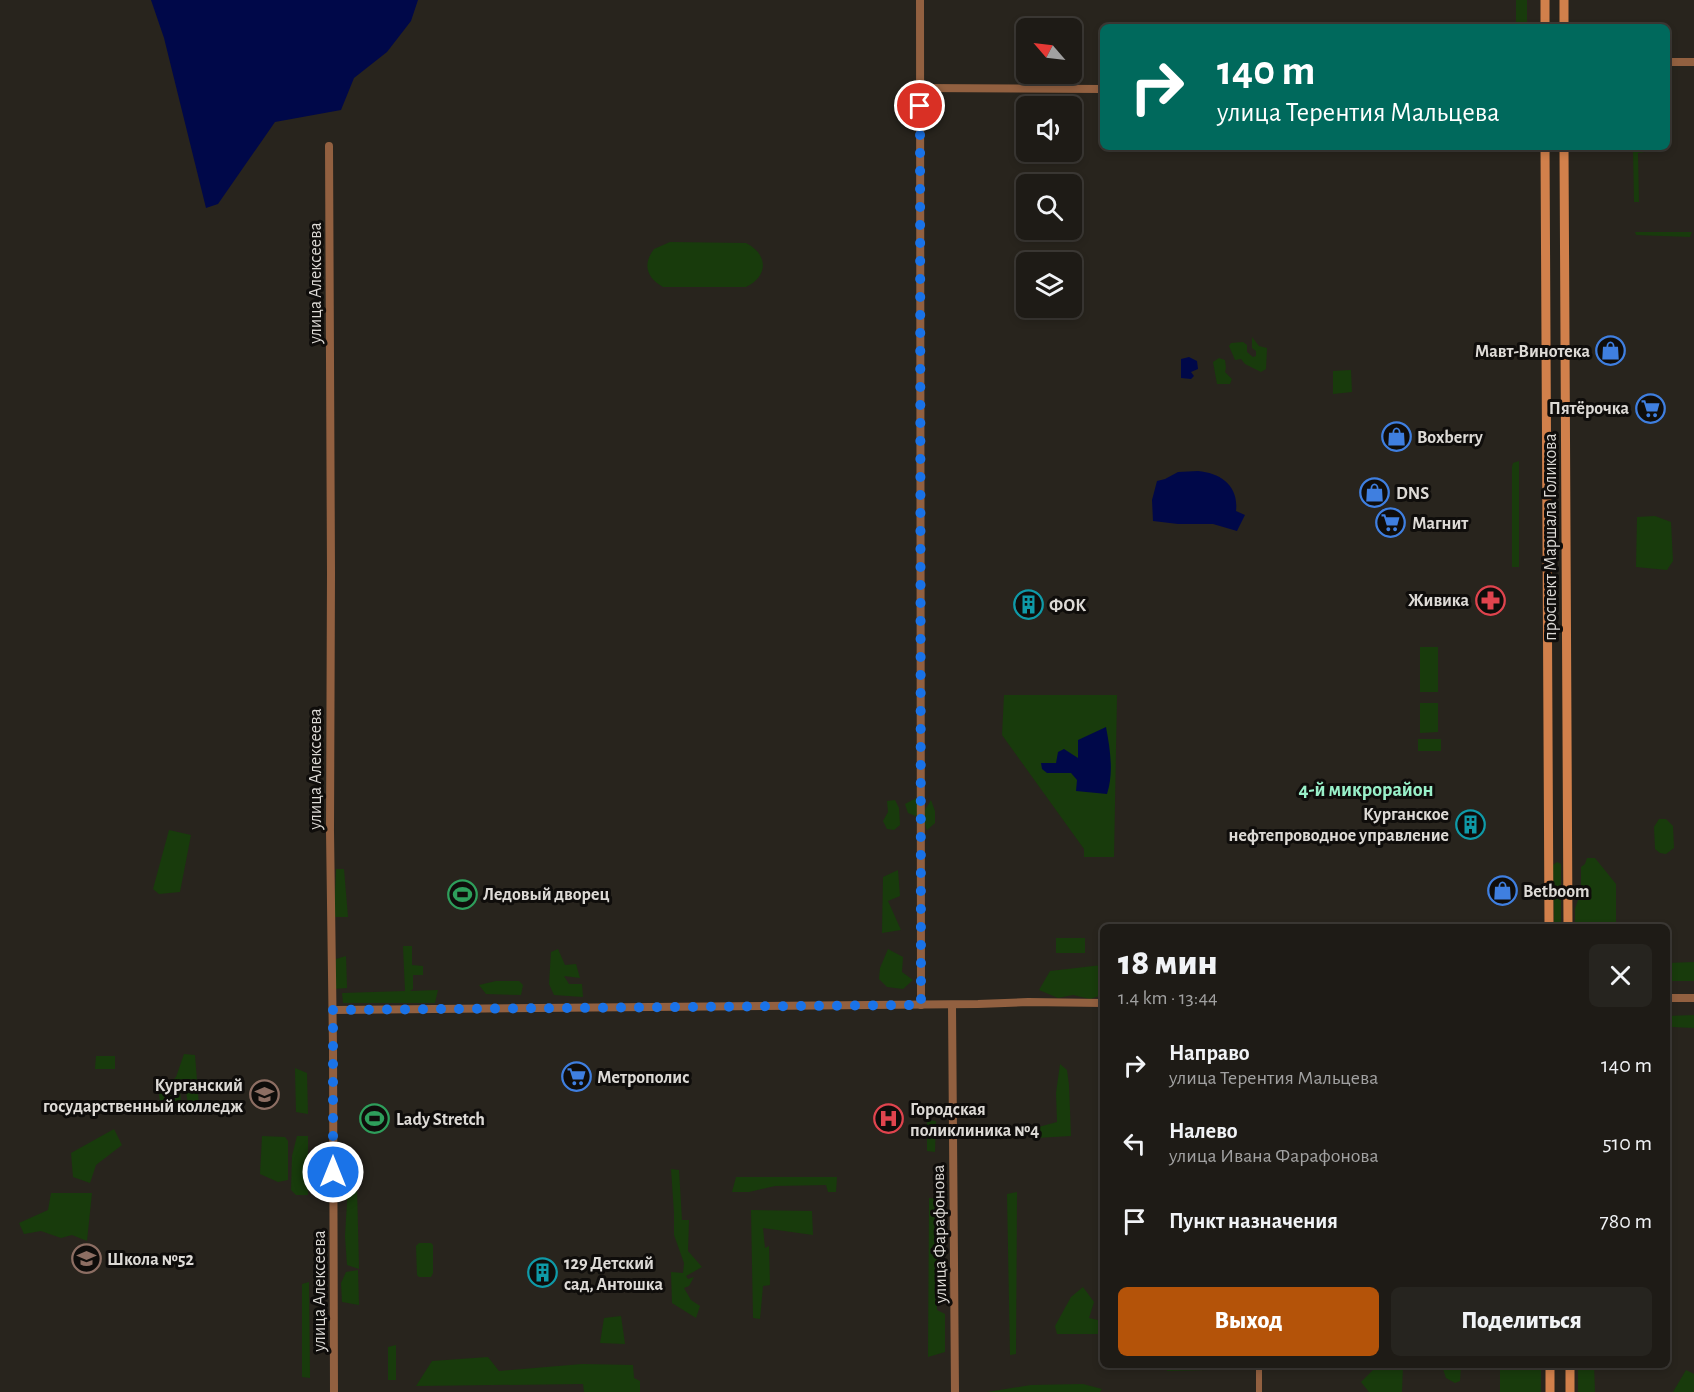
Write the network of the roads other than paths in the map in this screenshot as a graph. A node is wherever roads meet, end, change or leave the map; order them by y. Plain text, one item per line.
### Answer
1 (920, 0) edge
2 (1545, 0) edge
3 (1564, 0) edge
4 (1545, 24) edge
5 (1564, 24) edge
6 (1670, 62) edge
7 (1694, 62) edge
8 (921, 88) junction
9 (1100, 89) edge
10 (329, 146) dead end
11 (1545, 150) edge
12 (1564, 150) edge
13 (1548, 735) junction
14 (1567, 735) junction
15 (1548, 852) junction
16 (1568, 852) junction
17 (1548, 924) edge
18 (1568, 924) edge
19 (1670, 998) edge
20 (1694, 998) edge
21 (1100, 1003) edge
22 (921, 1005) junction
23 (952, 1005) junction
24 (333, 1010) junction
25 (1259, 1368) edge
26 (1550, 1368) edge
27 (1570, 1368) edge
28 (334, 1392) edge
29 (956, 1392) edge
30 (1258, 1392) edge
31 (1550, 1392) edge
32 (1570, 1392) edge

1 - 8 street
2 - 4 main road
3 - 5 main road
6 - 7 street
8 - 9 street
8 - 22 street
10 - 24 street, улица Алексеева
11 - 13 main road, проспект Маршала Голикова
12 - 14 main road, проспект Маршала Голикова
13 - 14 main road
13 - 15 main road, проспект Маршала Голикова
14 - 16 main road, проспект Маршала Голикова
15 - 16 main road
15 - 17 main road, проспект Маршала Голикова
16 - 18 main road, проспект Маршала Голикова
19 - 20 street
21 - 23 street
22 - 23 street
22 - 24 street
23 - 29 street, улица Фарафонова
24 - 28 street, улица Алексеева
25 - 30 street
26 - 31 main road
27 - 32 main road

